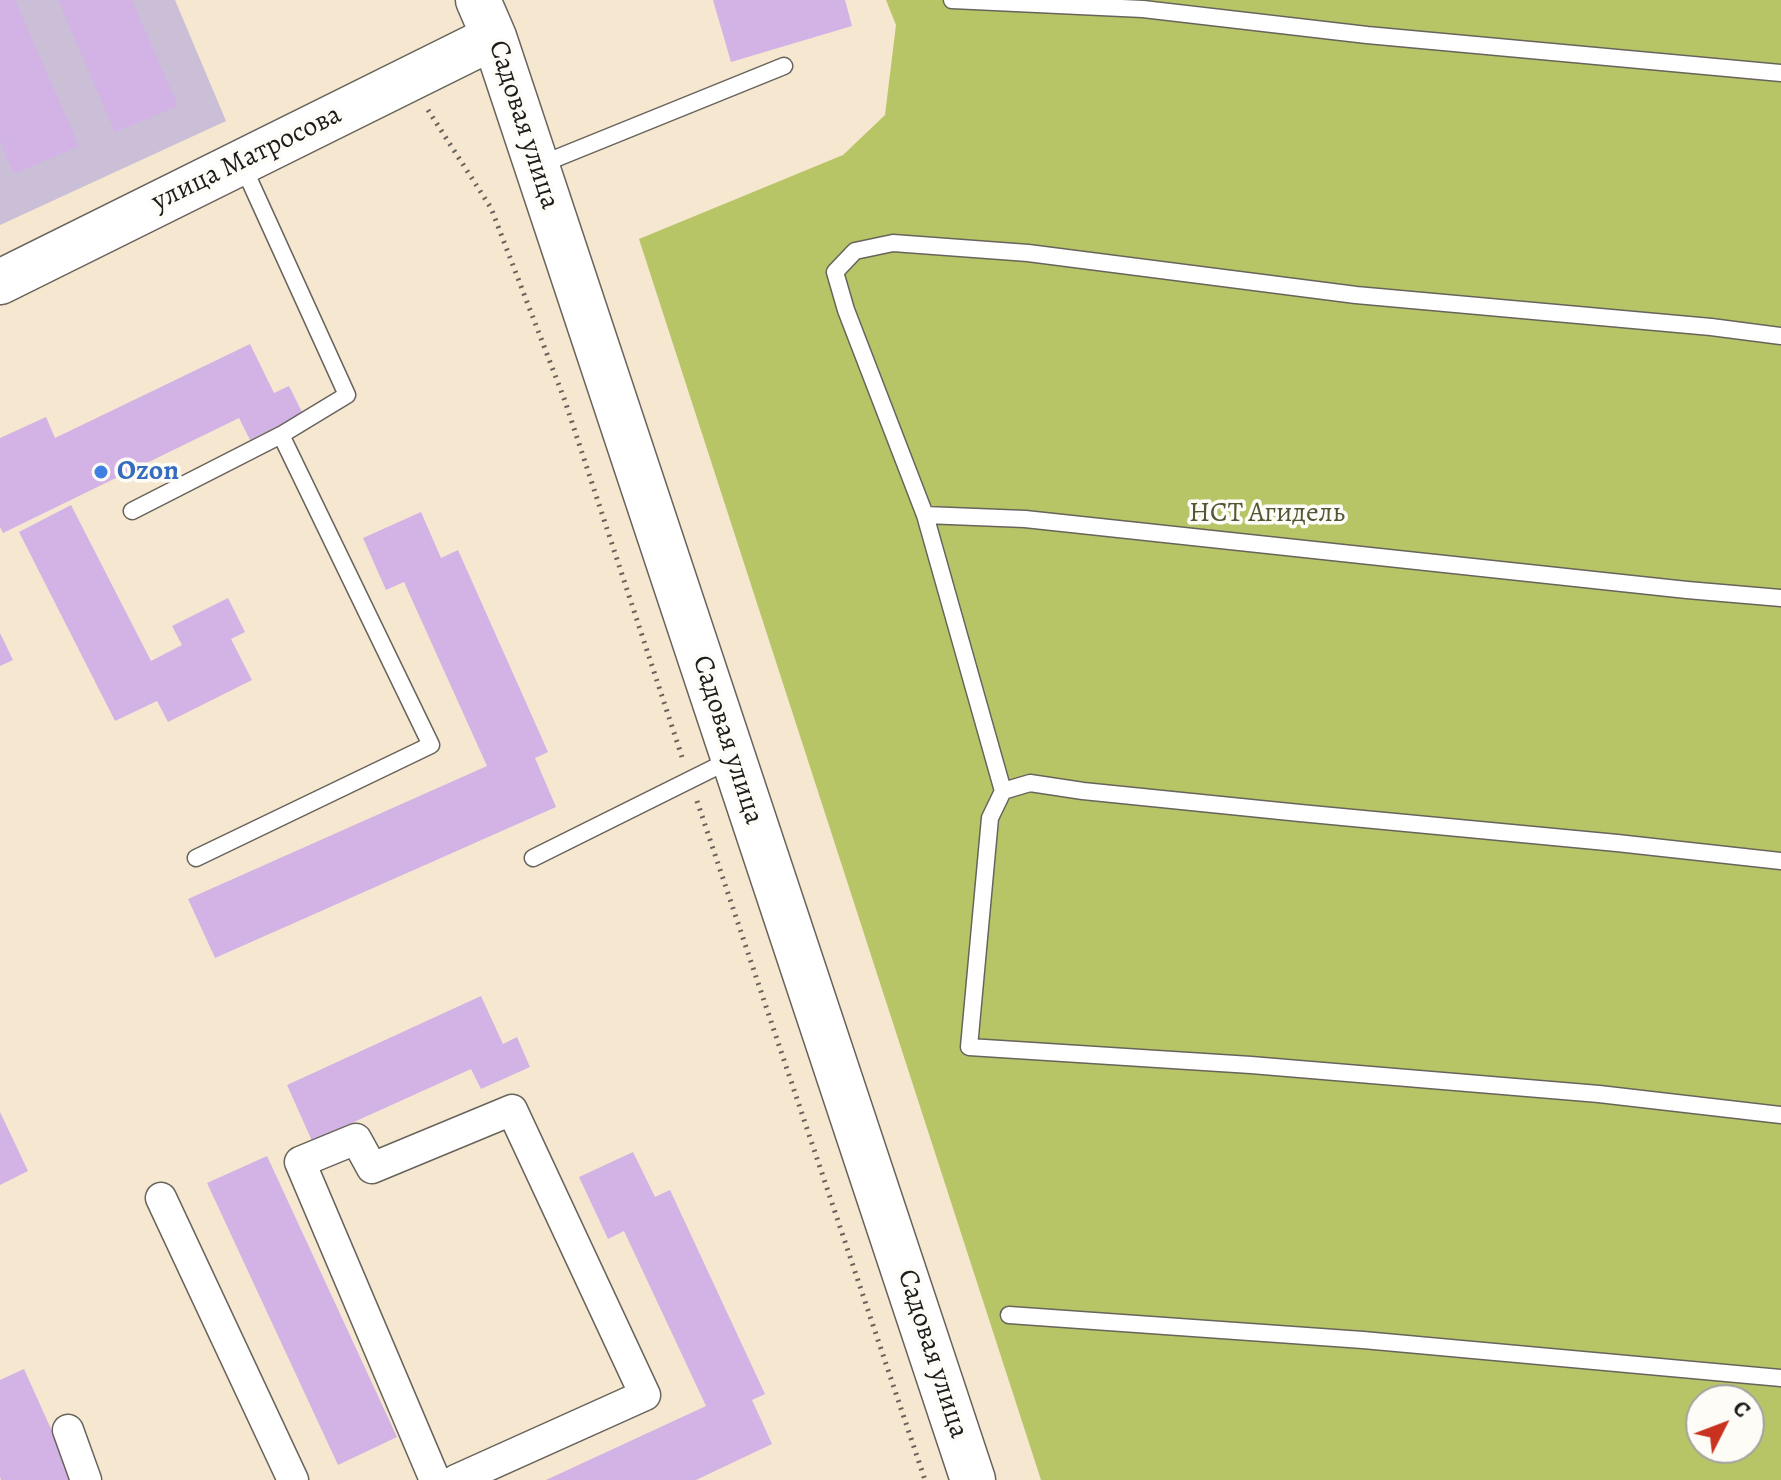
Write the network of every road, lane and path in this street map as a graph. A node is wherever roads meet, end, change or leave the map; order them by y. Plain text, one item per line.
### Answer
1 (952, 0) edge
2 (486, 18) edge
3 (784, 66) dead end
4 (1781, 73) edge
5 (241, 162) junction
6 (536, 166) junction
7 (0, 282) edge
8 (1781, 336) edge
9 (281, 435) junction
10 (132, 511) dead end
11 (925, 515) junction
12 (1781, 598) edge
13 (733, 758) junction
14 (1003, 791) junction
15 (196, 858) dead end
16 (533, 858) dead end
17 (1781, 861) edge
18 (1781, 1115) edge
19 (161, 1198) dead end
20 (1009, 1315) dead end
21 (1781, 1378) edge
22 (68, 1430) dead end
23 (86, 1480) edge
24 (293, 1480) edge
25 (435, 1480) edge
26 (456, 1480) edge
27 (973, 1480) edge

1 - 4 lane
2 - 5 main road, улица Матросова
2 - 6 main road, Садовая улица
3 - 6 lane
5 - 7 main road, улица Матросова
5 - 9 lane
6 - 13 main road, Садовая улица
8 - 11 lane
9 - 10 lane
9 - 15 lane
11 - 12 lane
11 - 14 lane
13 - 16 lane
13 - 27 main road, Садовая улица
14 - 17 lane
14 - 18 lane
19 - 24 street
20 - 21 lane
22 - 23 street
25 - 26 street

